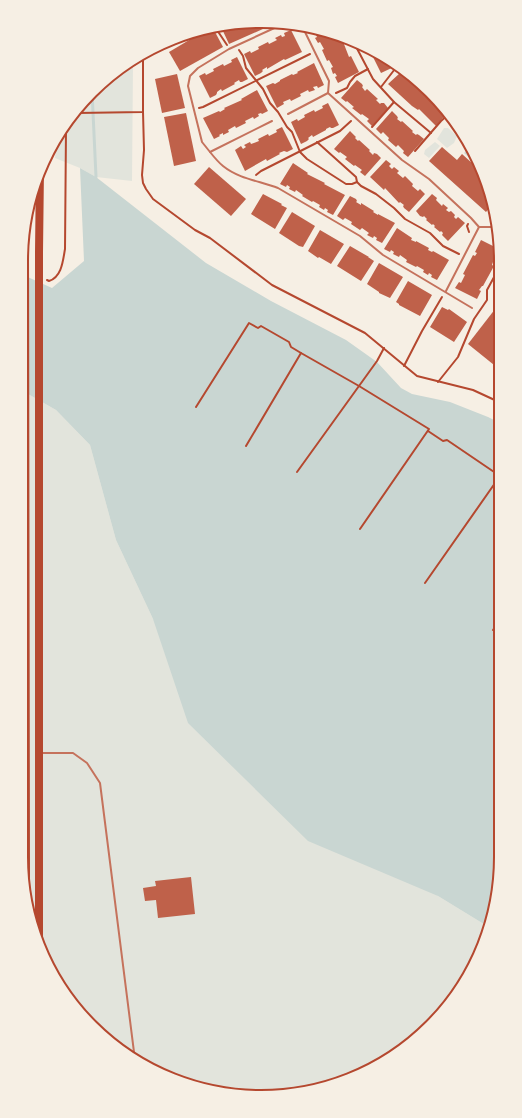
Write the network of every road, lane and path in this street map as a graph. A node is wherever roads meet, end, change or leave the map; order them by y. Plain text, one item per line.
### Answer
1 (275, 28) edge
2 (218, 32) edge
3 (305, 32) edge
4 (237, 46) junction
5 (229, 49) junction
6 (357, 49) edge
7 (315, 52) junction
8 (143, 60) edge
9 (368, 69) junction
10 (394, 70) edge
11 (256, 81) junction
12 (380, 87) junction
13 (328, 93) junction
14 (331, 96) junction
15 (394, 102) junction
16 (193, 109) junction
17 (143, 112) junction
18 (81, 113) edge
19 (288, 114) dead end
20 (354, 117) junction
21 (445, 118) edge
22 (272, 121) dead end
23 (369, 130) junction
24 (431, 133) junction
25 (66, 134) edge
26 (317, 142) junction
27 (415, 151) dead end
28 (210, 152) junction
29 (300, 152) junction
30 (251, 181) junction
31 (357, 182) junction
32 (40, 187) edge
33 (469, 222) dead end
34 (479, 227) junction
35 (491, 227) edge
36 (469, 232) dead end
37 (464, 256) junction
38 (43, 277) dead end
39 (494, 278) edge
40 (446, 291) junction
41 (472, 308) dead end
42 (384, 348) junction
43 (301, 353) junction
44 (404, 366) junction
45 (438, 382) junction
46 (359, 386) junction
47 (494, 399) edge
48 (196, 407) dead end
49 (428, 431) junction
50 (246, 446) dead end
51 (297, 472) dead end
52 (494, 472) edge
53 (494, 485) edge
54 (360, 529) dead end
55 (425, 583) dead end
56 (39, 753) junction
57 (39, 928) edge
58 (134, 1052) edge

1 - 4 lane
2 - 5 path
3 - 7 lane
4 - 5 lane
4 - 11 path
5 - 16 lane
6 - 9 path
7 - 11 path
7 - 13 lane
8 - 17 path
9 - 12 path
9 - 14 path
10 - 12 path
11 - 16 path
11 - 29 path
12 - 15 path
13 - 14 lane
13 - 19 lane
14 - 20 lane
15 - 23 path
15 - 24 path
16 - 28 lane
17 - 18 path
17 - 42 path
20 - 23 lane
20 - 26 path
21 - 24 path
22 - 28 lane
23 - 34 lane
24 - 27 path
25 - 38 path
26 - 29 path
26 - 31 path
28 - 30 lane
29 - 30 path
29 - 31 path
30 - 40 lane
31 - 37 path
32 - 56 highway
33 - 36 path
34 - 35 lane
34 - 37 lane
37 - 40 lane
39 - 45 path
40 - 41 lane
40 - 44 path
42 - 44 path
42 - 46 path
43 - 46 path
43 - 48 path
43 - 50 path
44 - 45 path
45 - 47 path
46 - 49 path
46 - 51 path
49 - 52 path
49 - 54 path
53 - 55 path
56 - 57 highway
56 - 58 lane

